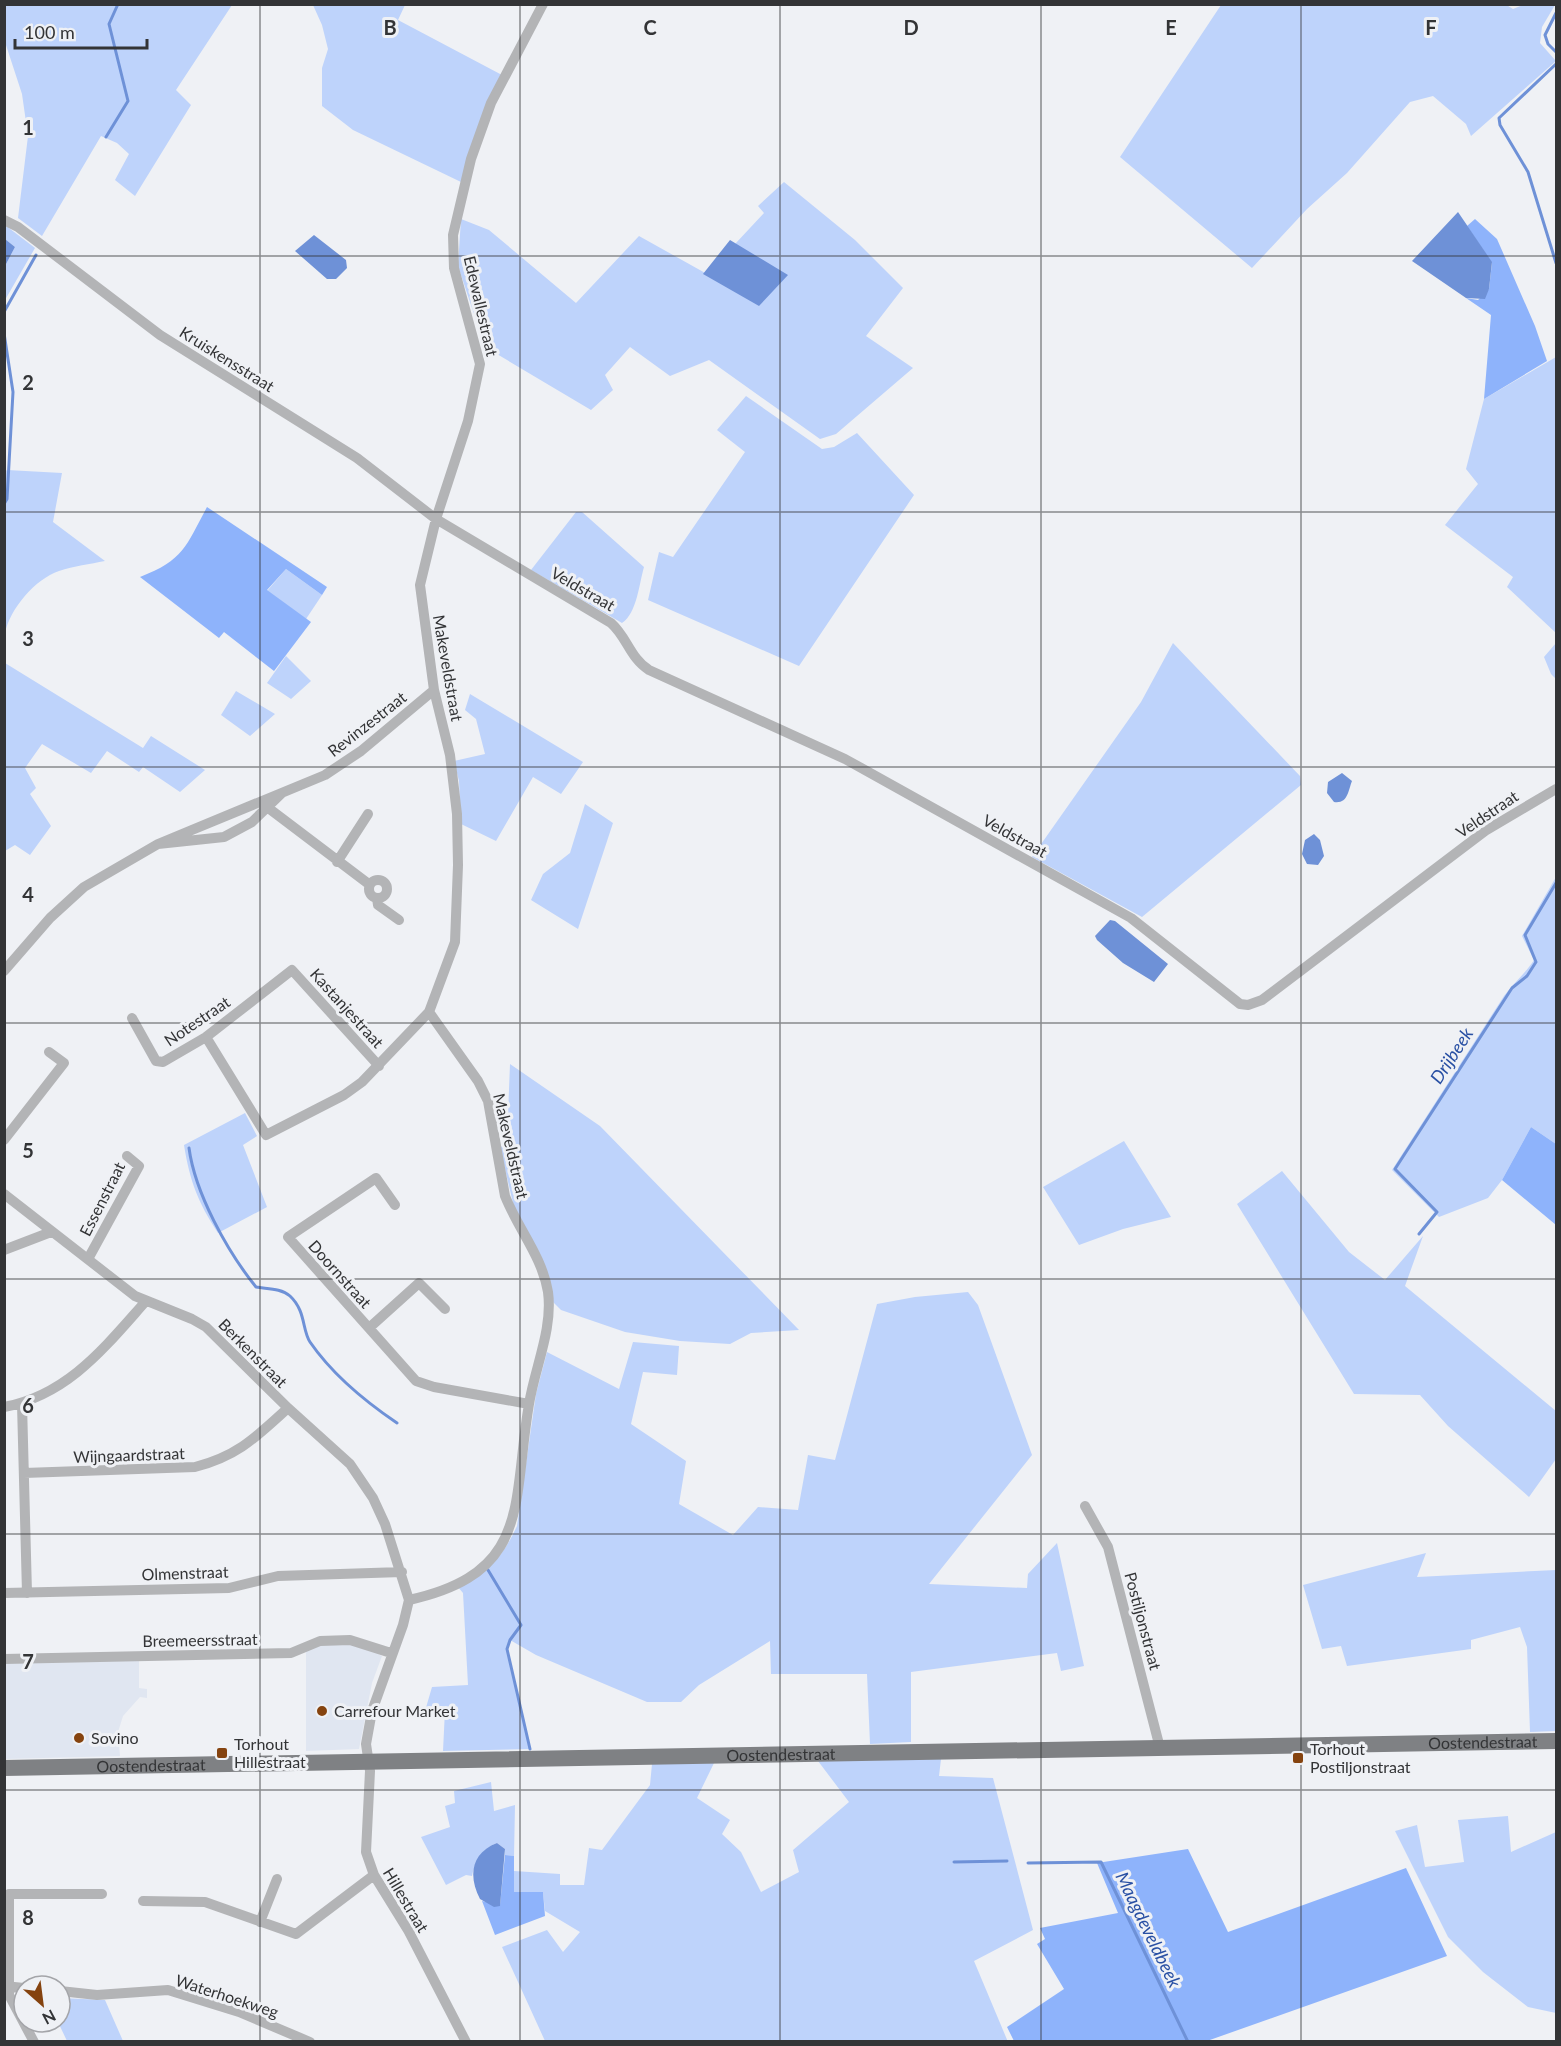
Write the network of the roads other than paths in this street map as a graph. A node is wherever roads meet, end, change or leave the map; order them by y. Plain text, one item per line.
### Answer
1 (543, 4) edge
2 (4, 220) edge
3 (436, 519) junction
4 (434, 690) junction
5 (1557, 789) edge
6 (282, 793) junction
7 (267, 807) junction
8 (368, 814) dead end
9 (158, 844) junction
10 (337, 862) junction
11 (399, 920) dead end
12 (292, 970) joint
13 (4, 971) edge
14 (429, 1012) junction
15 (132, 1018) dead end
16 (206, 1037) junction
17 (49, 1052) dead end
18 (379, 1066) junction
19 (4, 1140) edge
20 (128, 1156) dead end
21 (4, 1194) edge
22 (395, 1205) dead end
23 (51, 1232) junction
24 (4, 1250) edge
25 (88, 1258) junction
26 (146, 1301) junction
27 (445, 1309) dead end
28 (369, 1328) junction
29 (22, 1404) junction
30 (529, 1404) junction
31 (4, 1407) edge
32 (288, 1408) junction
33 (24, 1473) junction
34 (1085, 1506) dead end
35 (402, 1572) junction
36 (4, 1593) edge
37 (27, 1593) junction
38 (409, 1600) junction
39 (391, 1653) junction
40 (4, 1659) edge
41 (1557, 1741) edge
42 (1160, 1748) junction
43 (370, 1762) junction
44 (4, 1768) edge
45 (374, 1875) junction
46 (277, 1879) dead end
47 (102, 1894) dead end
48 (143, 1901) dead end
49 (260, 1922) junction
50 (7, 1987) edge
51 (72, 1992) edge
52 (34, 2042) edge
53 (310, 2042) edge
54 (466, 2042) edge

1 - 3 street, Edewallestraat
2 - 3 street, Kruiskensstraat
3 - 4 street, Makeveldstraat
3 - 5 street, Veldstraat
4 - 6 street, Revinzestraat
4 - 14 street, Makeveldstraat
6 - 7 street, Revinzestraat
6 - 9 street, Revinzestraat
7 - 9 street, Revinzestraat
7 - 10 street
8 - 10 street
9 - 13 street, Revinzestraat
10 - 11 street
12 - 16 street, Notestraat
12 - 18 street, Kastanjestraat
14 - 18 street
14 - 30 street, Makeveldstraat
15 - 16 street, Notestraat
16 - 18 street
17 - 19 street
20 - 25 street, Essenstraat
21 - 23 street, Berkenstraat
22 - 28 street, Doornstraat
23 - 24 street
23 - 25 street, Berkenstraat
25 - 26 street, Berkenstraat
26 - 29 street
26 - 32 street, Berkenstraat
27 - 28 street, Doornstraat
28 - 30 street, Doornstraat
29 - 31 street
29 - 33 street
30 - 38 street, Makeveldstraat
32 - 33 street, Wijngaardstraat
32 - 35 street, Berkenstraat
33 - 37 street
34 - 42 street, Postiljonstraat
35 - 37 street, Olmenstraat
35 - 38 street, Berkenstraat
36 - 37 street, Olmenstraat
38 - 39 street
39 - 40 street, Breemeersstraat
39 - 43 street
41 - 42 main road, Oostendestraat
42 - 43 main road, Oostendestraat
43 - 44 main road, Oostendestraat
43 - 45 street, Hillestraat
45 - 49 street
45 - 54 street, Hillestraat
46 - 49 street
47 - 50 street
48 - 49 street
50 - 52 street
51 - 53 street, Waterhoekweg

